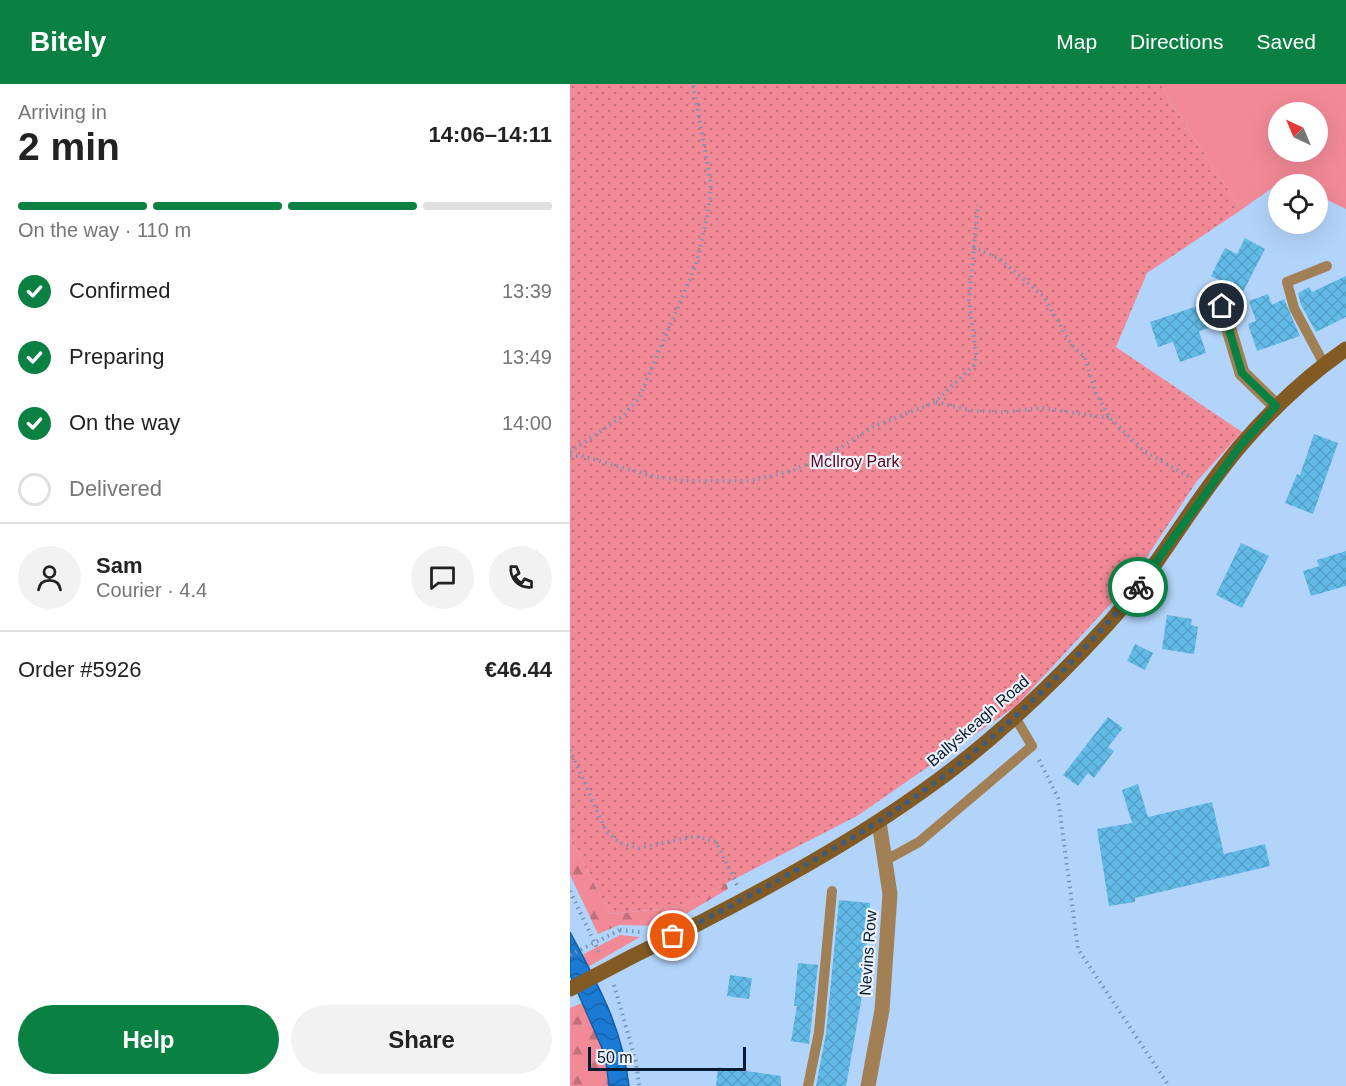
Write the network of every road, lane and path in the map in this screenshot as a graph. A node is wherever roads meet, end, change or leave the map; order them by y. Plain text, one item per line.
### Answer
1 (693, 84) edge
2 (978, 205) dead end
3 (973, 247) junction
4 (1327, 266) dead end
5 (1222, 306) dead end
6 (1346, 348) edge
7 (1324, 364) junction
8 (935, 402) junction
9 (1276, 406) junction
10 (1110, 418) junction
11 (570, 454) edge
12 (1210, 486) junction
13 (1015, 717) junction
14 (1032, 746) junction
15 (570, 750) edge
16 (879, 822) junction
17 (886, 860) junction
18 (832, 891) dead end
19 (744, 898) junction
20 (620, 930) dead end
21 (570, 955) edge
22 (570, 989) edge
23 (808, 1086) edge
24 (868, 1086) edge
25 (1169, 1086) edge

1 - 11 path
2 - 3 path
3 - 8 path
3 - 10 path
4 - 7 lane
5 - 9 street
6 - 7 main road, Ballyskeagh Road
7 - 9 main road, Ballyskeagh Road
8 - 10 path
8 - 11 path
9 - 12 main road, Ballyskeagh Road
10 - 12 path
12 - 13 main road, Ballyskeagh Road
13 - 14 lane
13 - 16 main road, Ballyskeagh Road
14 - 17 lane
14 - 25 path
15 - 19 path
16 - 17 street, Nevins Row
16 - 19 main road, Ballyskeagh Road
17 - 24 street, Nevins Row
18 - 23 lane
19 - 22 main road, Ballyskeagh Road, bridge
20 - 21 path, bridge

